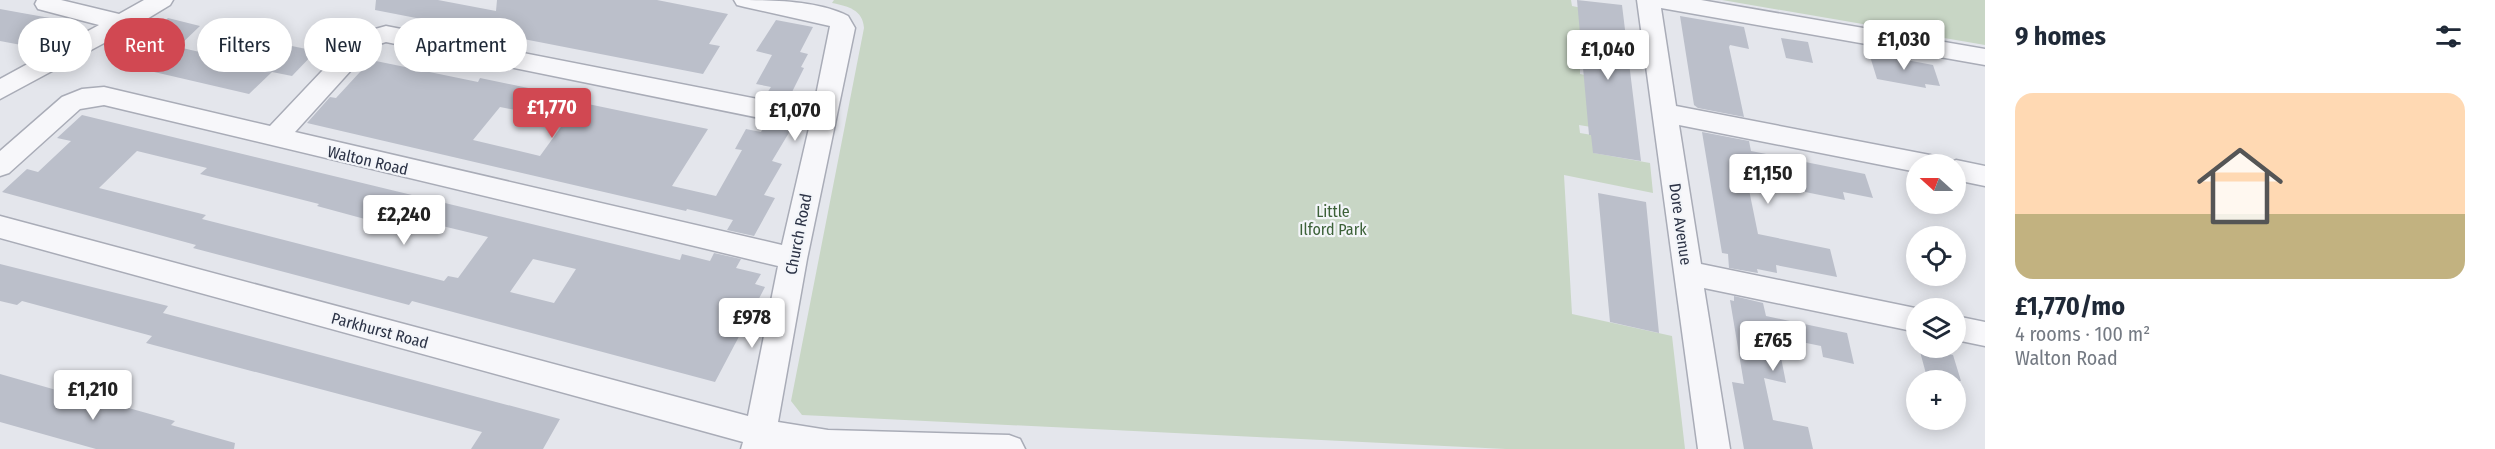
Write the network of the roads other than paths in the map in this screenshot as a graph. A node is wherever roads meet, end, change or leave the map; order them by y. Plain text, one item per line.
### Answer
1 (162, 0) edge
2 (745, 0) edge
3 (1648, 0) edge
4 (1657, 0) edge
5 (46, 4) dead end
6 (104, 18) edge
7 (132, 18) edge
8 (104, 33) edge
9 (1985, 57) edge
10 (3, 85) edge
11 (1665, 113) junction
12 (821, 121) junction
13 (273, 138) junction
14 (1906, 160) edge
15 (0, 166) edge
16 (1966, 172) edge
17 (1985, 176) edge
18 (0, 227) edge
19 (793, 259) junction
20 (1688, 273) junction
21 (1906, 318) edge
22 (1966, 330) edge
23 (1985, 334) edge
24 (758, 441) edge
25 (1009, 449) edge
26 (1714, 449) edge

1 - 7 street
2 - 12 street, Church Road
3 - 11 street, Dore Avenue
4 - 9 street
5 - 6 street
8 - 10 street
11 - 14 street
11 - 20 street, Dore Avenue
12 - 13 street
12 - 19 street, Church Road
13 - 15 street, Walton Road
13 - 19 street, Walton Road
16 - 17 street
18 - 24 street, Parkhurst Road
19 - 24 street, Church Road
20 - 21 street
20 - 26 street, Dore Avenue
22 - 23 street
24 - 25 street, Parkhurst Road

